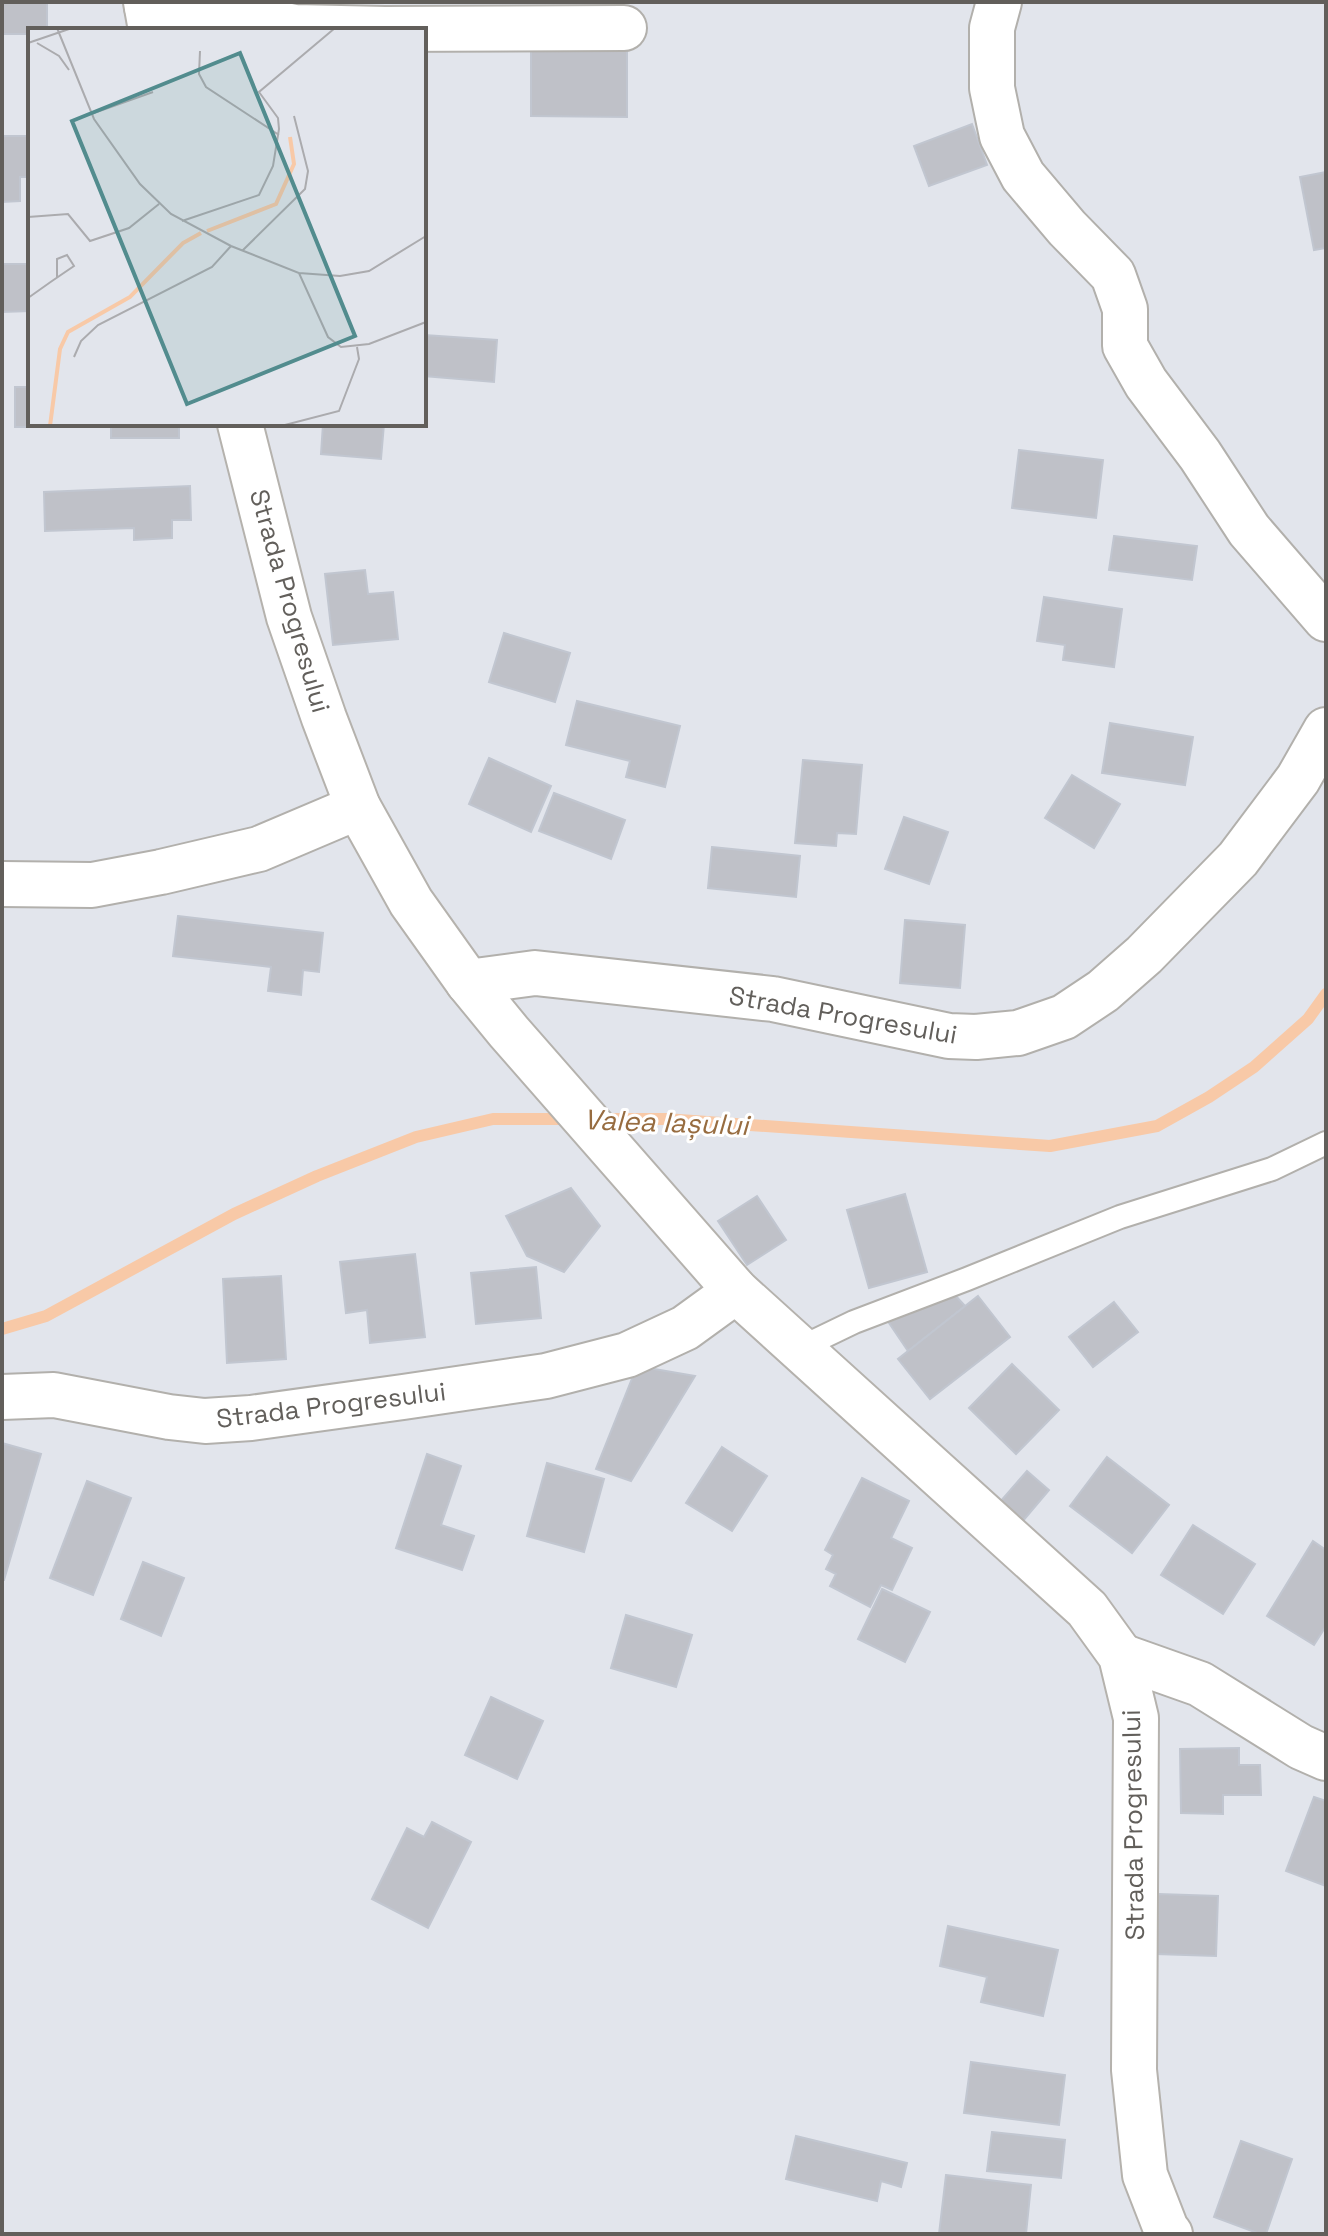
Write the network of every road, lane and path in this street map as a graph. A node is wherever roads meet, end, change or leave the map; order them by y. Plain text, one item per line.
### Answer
1 (999, 2) edge
2 (148, 13) edge
3 (340, 28) edge
4 (624, 28) dead end
5 (426, 29) edge
6 (241, 426) edge
7 (1326, 619) edge
8 (1326, 730) edge
9 (358, 807) junction
10 (2, 884) edge
11 (468, 982) junction
12 (1326, 1143) edge
13 (736, 1291) junction
14 (798, 1349) junction
15 (2, 1397) edge
16 (1121, 1656) junction
17 (1326, 1758) edge
18 (1170, 2234) edge

1 - 7 street
2 - 3 street
4 - 5 street
6 - 9 street, Strada Progresului
8 - 11 street, Strada Progresului
9 - 10 street
9 - 11 street, Strada Progresului
11 - 13 street, Strada Progresului
12 - 14 lane
13 - 14 street, Strada Progresului
13 - 15 street, Strada Progresului
14 - 16 street, Strada Progresului
16 - 17 street
16 - 18 street, Strada Progresului

